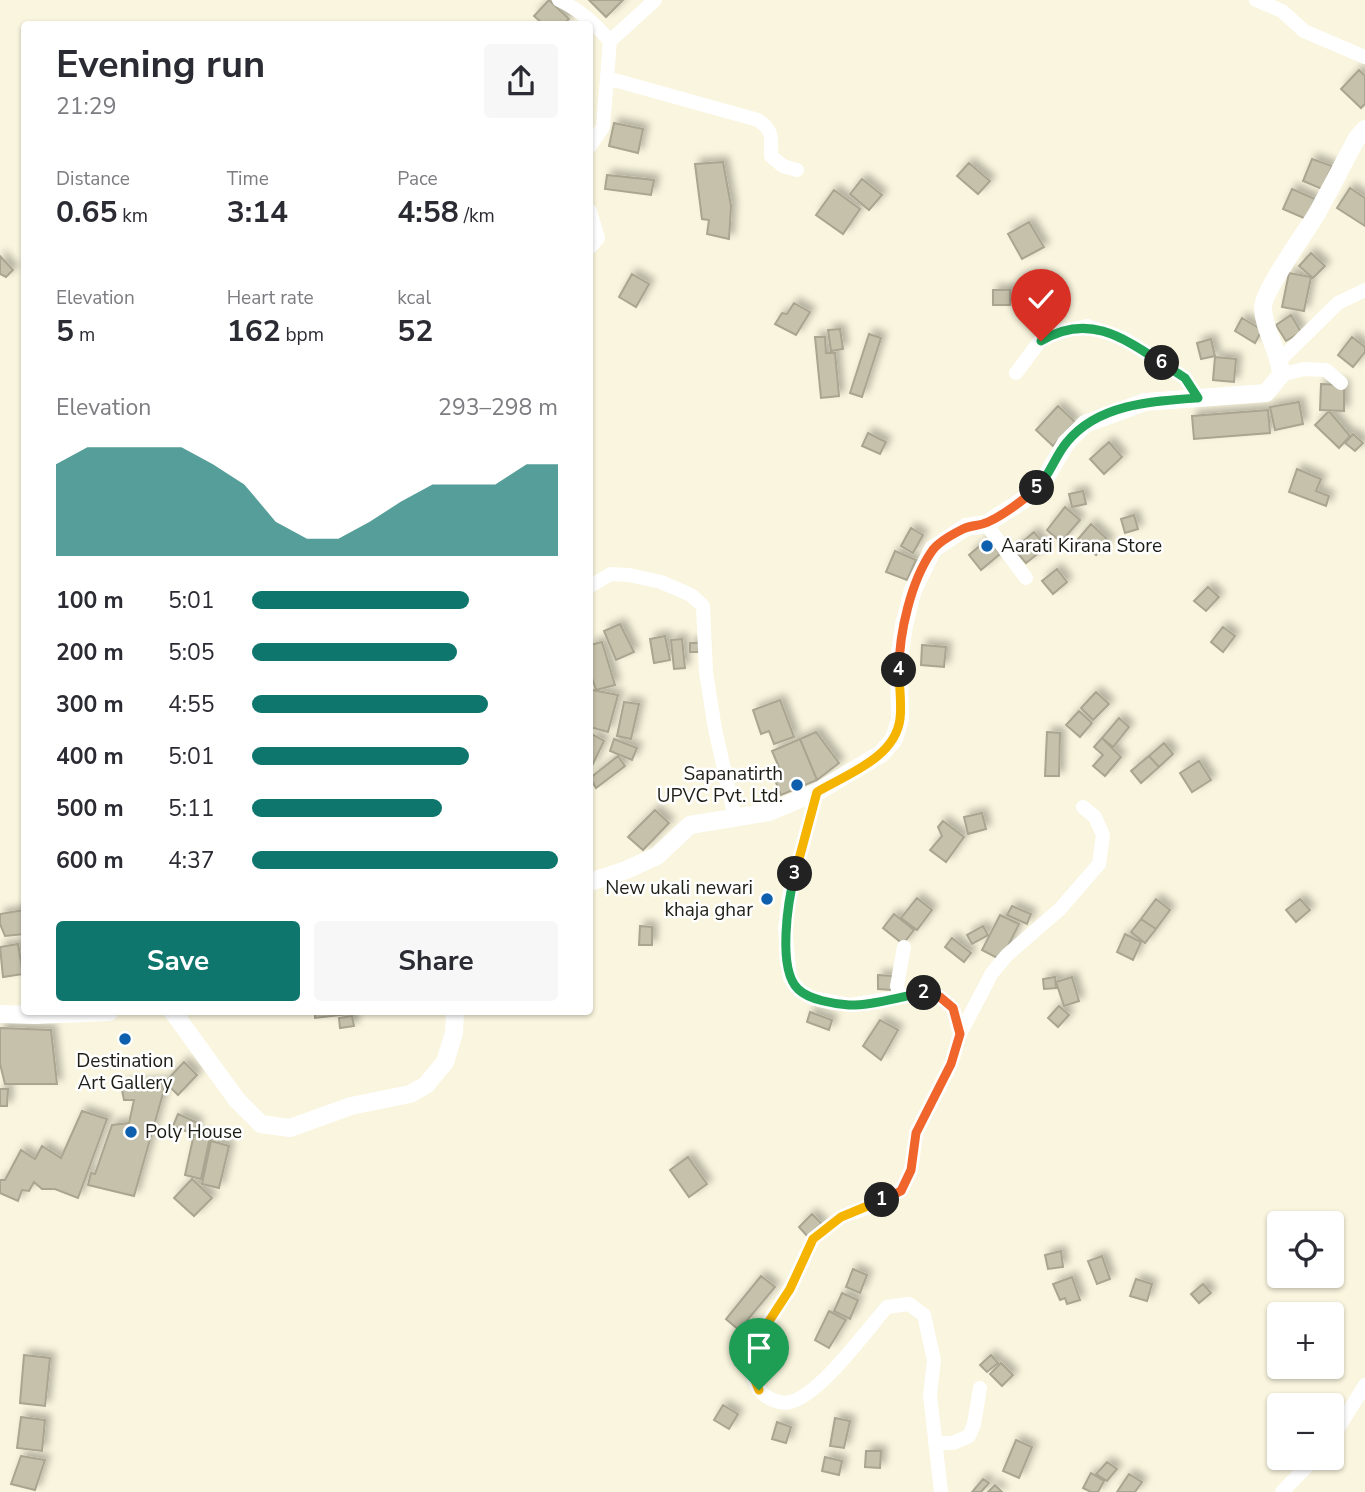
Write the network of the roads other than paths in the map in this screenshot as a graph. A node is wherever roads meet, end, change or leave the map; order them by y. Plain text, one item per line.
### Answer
1 (559, 0) edge
2 (655, 0) edge
3 (1256, 0) edge
4 (610, 41) junction
5 (1365, 57) edge
6 (607, 78) junction
7 (1365, 128) edge
8 (593, 142) edge
9 (797, 170) dead end
10 (593, 221) edge
11 (593, 244) edge
12 (1365, 290) edge
13 (1281, 367) junction
14 (1016, 373) dead end
15 (1340, 383) dead end
16 (1198, 398) junction
17 (986, 524) junction
18 (1026, 578) dead end
19 (593, 584) edge
20 (817, 792) junction
21 (1083, 807) dead end
22 (735, 818) junction
23 (593, 881) edge
24 (904, 947) dead end
25 (900, 997) junction
26 (0, 1014) edge
27 (54, 1015) edge
28 (175, 1015) edge
29 (455, 1015) edge
30 (960, 1034) junction
31 (1365, 1385) edge
32 (980, 1388) dead end
33 (1344, 1419) edge
34 (935, 1443) junction
35 (1303, 1470) edge
36 (941, 1492) edge
37 (1282, 1492) edge

1 - 4 street
2 - 4 street
3 - 5 street
4 - 6 street
6 - 8 street
6 - 9 street
7 - 13 street
10 - 11 street
12 - 13 street
13 - 15 street
13 - 16 street
14 - 16 street
16 - 17 street
17 - 18 street
17 - 20 street
19 - 22 street
20 - 22 street
20 - 25 street
21 - 30 street
22 - 23 street
24 - 25 street
25 - 30 street
26 - 27 street
28 - 29 street
30 - 34 street
31 - 33 street
32 - 34 street
34 - 36 street
35 - 37 street

